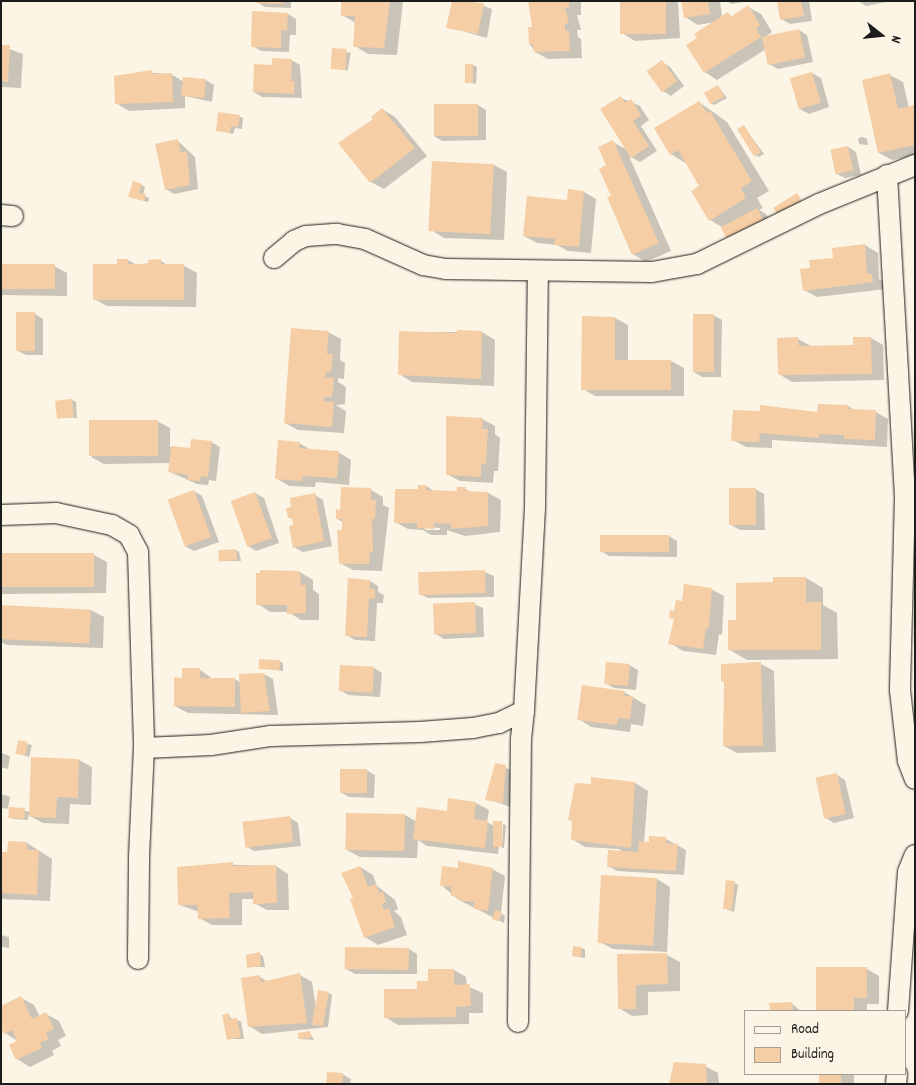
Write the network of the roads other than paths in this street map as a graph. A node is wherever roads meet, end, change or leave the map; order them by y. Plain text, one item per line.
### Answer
1 (915, 165) edge
2 (887, 175) junction
3 (274, 258) dead end
4 (538, 271) junction
5 (1, 515) edge
6 (524, 711) junction
7 (144, 748) junction
8 (915, 779) edge
9 (915, 856) edge
10 (138, 959) dead end
11 (898, 1010) edge
12 (518, 1022) dead end

1 - 2 street
2 - 4 street
2 - 8 street
3 - 4 street
4 - 6 street
5 - 7 street
6 - 7 street
6 - 12 street
7 - 10 street
9 - 11 street

